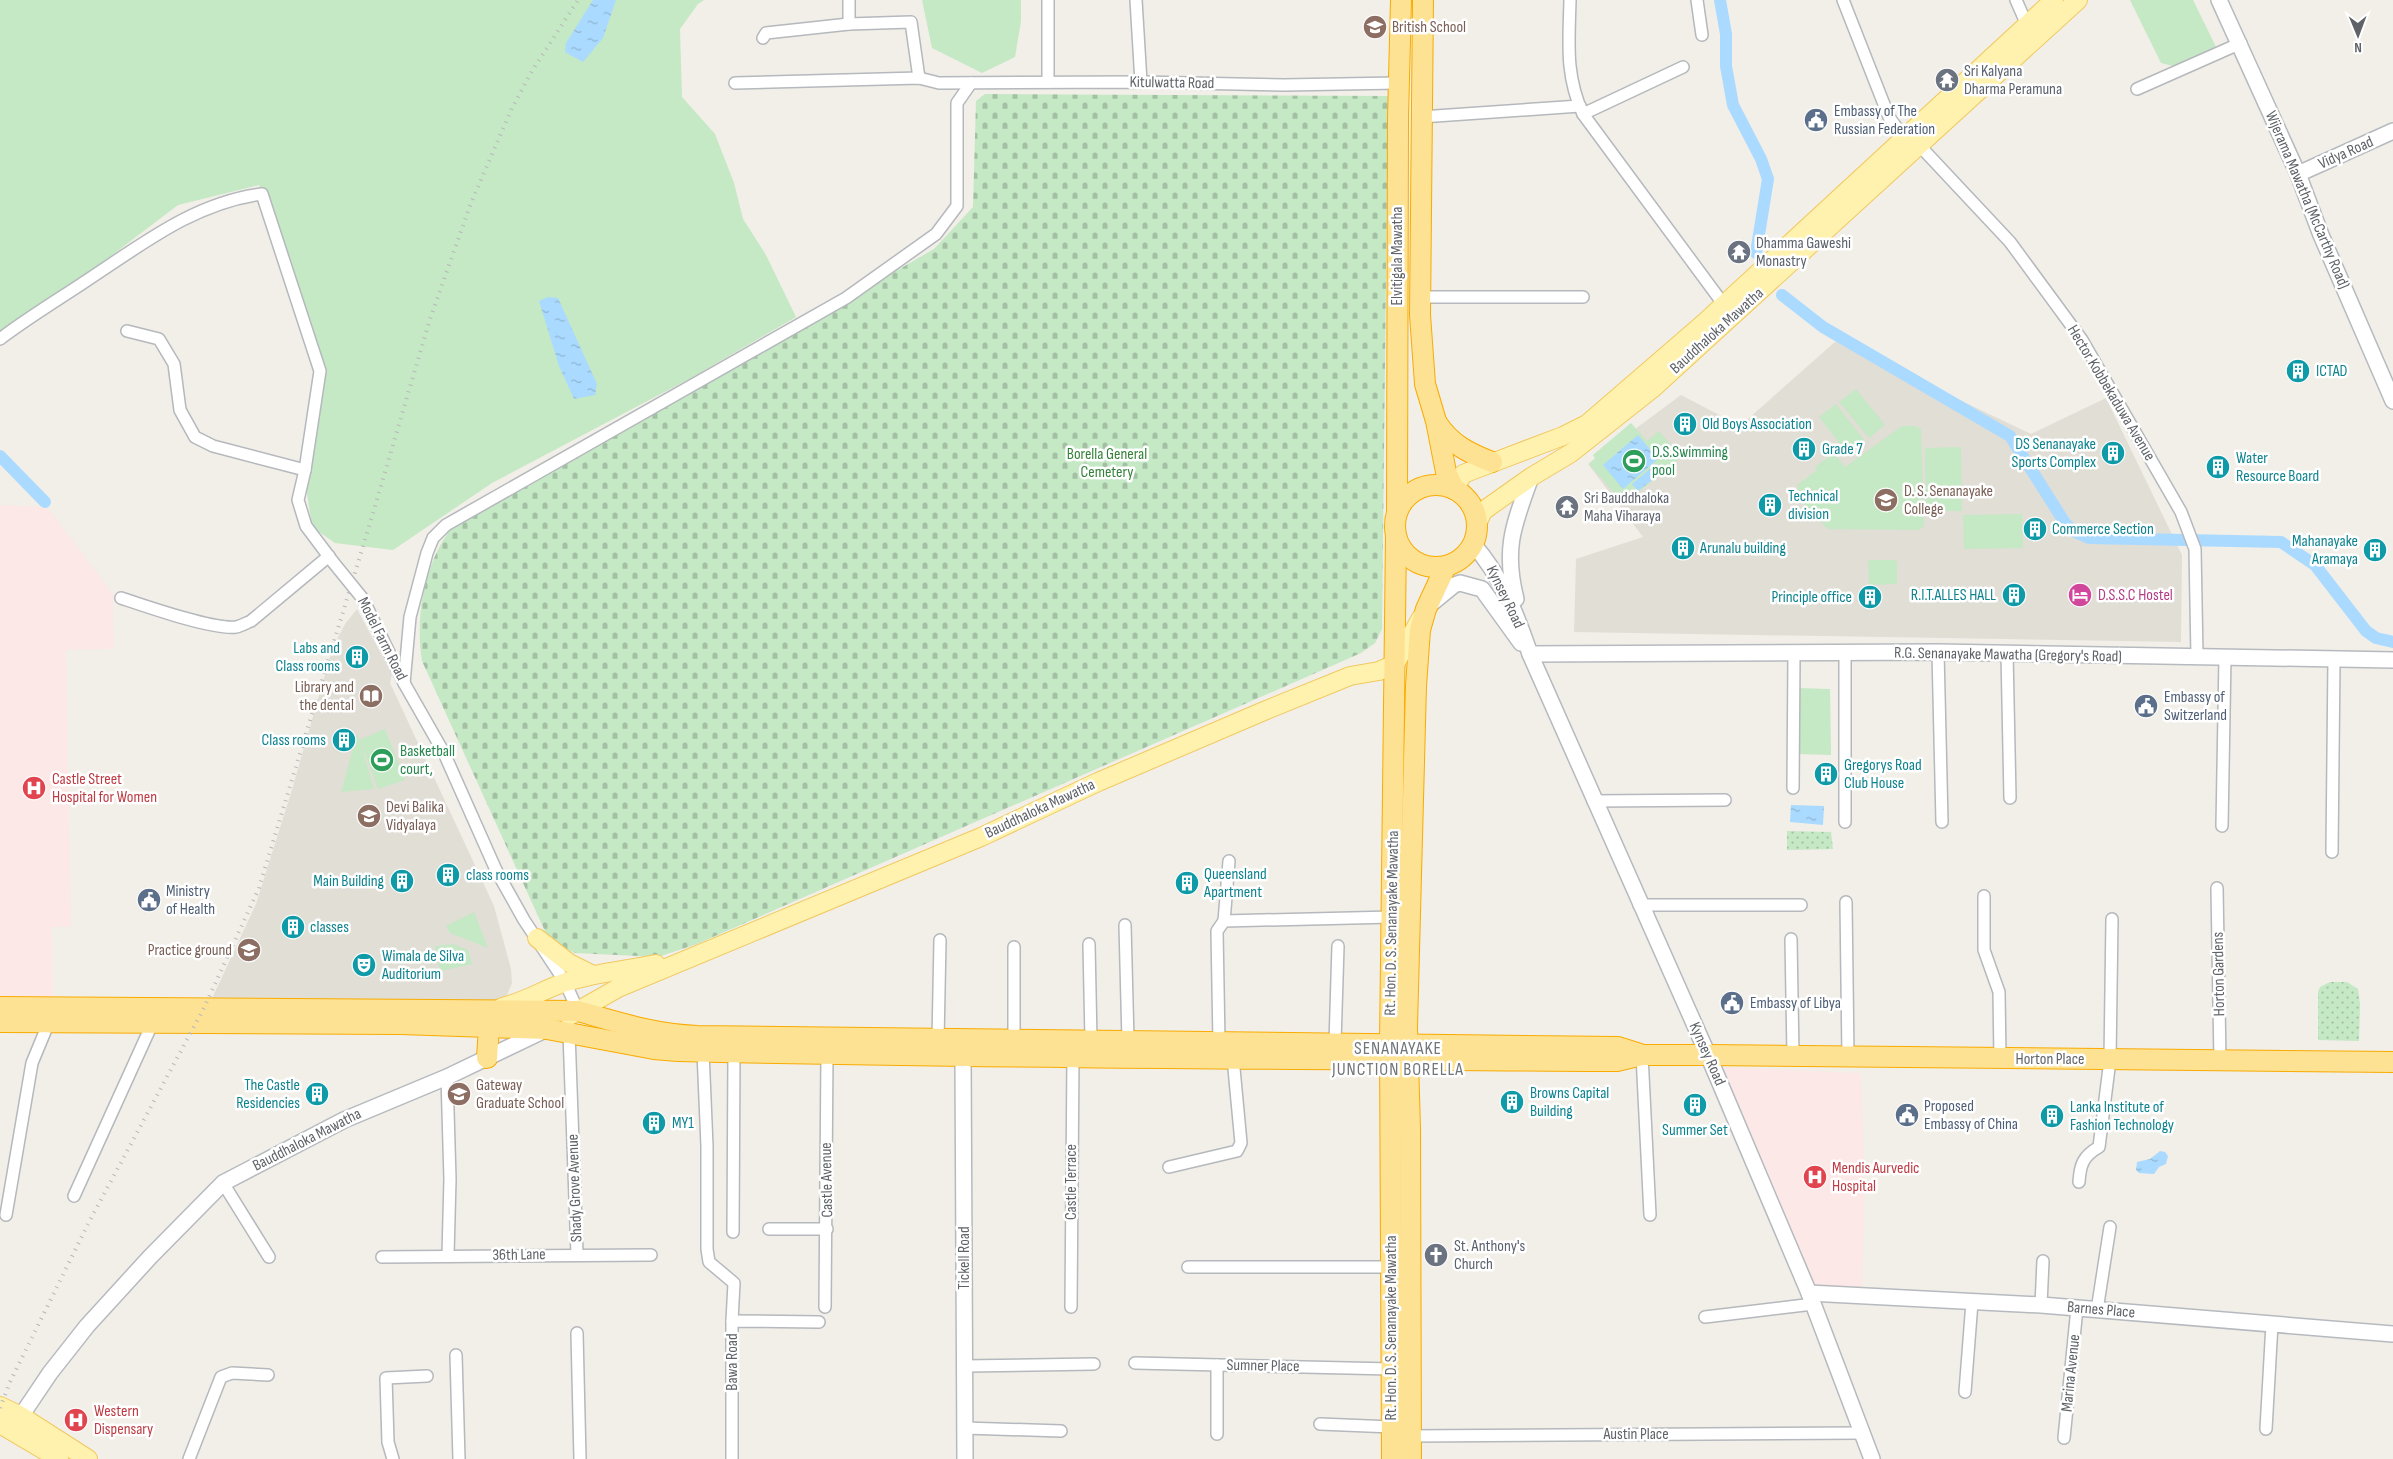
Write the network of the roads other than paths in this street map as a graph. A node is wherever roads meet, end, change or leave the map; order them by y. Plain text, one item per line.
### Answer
1 (849, 0) edge
2 (1048, 0) edge
3 (1136, 0) edge
4 (1401, 0) edge
5 (1423, 0) edge
6 (1570, 0) edge
7 (1697, 0) edge
8 (1843, 0) edge
9 (2016, 0) edge
10 (2054, 0) edge
11 (2078, 0) edge
12 (2219, 0) edge
13 (849, 24) junction
14 (2027, 25) junction
15 (1702, 35) dead end
16 (763, 38) dead end
17 (2240, 43) junction
18 (1683, 67) dead end
19 (919, 78) junction
20 (1048, 82) junction
21 (1141, 82) junction
22 (735, 83) dead end
23 (971, 83) junction
24 (1398, 83) junction
25 (2137, 89) dead end
26 (1581, 110) junction
27 (1421, 117) junction
28 (2393, 132) edge
29 (1912, 141) junction
30 (2298, 174) junction
31 (1420, 297) junction
32 (1583, 297) dead end
33 (1724, 305) junction
34 (127, 331) dead end
35 (0, 339) edge
36 (2393, 401) edge
37 (1436, 421) junction
38 (1492, 462) junction
39 (305, 470) junction
40 (1531, 477) junction
41 (1454, 489) junction
42 (1397, 512) junction
43 (1478, 524) junction
44 (1396, 537) junction
45 (1474, 544) junction
46 (331, 559) junction
47 (1446, 566) junction
48 (1482, 590) junction
49 (121, 598) dead end
50 (1426, 609) junction
51 (1938, 652) junction
52 (1845, 653) junction
53 (2008, 653) junction
54 (1530, 654) junction
55 (1794, 654) junction
56 (2196, 656) junction
57 (2225, 657) junction
58 (2334, 659) junction
59 (2393, 660) edge
60 (1395, 664) junction
61 (404, 683) junction
62 (1794, 788) dead end
63 (2010, 798) dead end
64 (1725, 800) dead end
65 (1593, 801) junction
66 (1845, 822) dead end
67 (1942, 822) dead end
68 (2222, 826) dead end
69 (2332, 852) dead end
70 (1229, 861) dead end
71 (2217, 888) dead end
72 (1984, 896) dead end
73 (1846, 902) dead end
74 (1639, 905) junction
75 (1801, 906) dead end
76 (1392, 917) junction
77 (2112, 919) dead end
78 (1125, 925) dead end
79 (1222, 925) junction
80 (537, 938) junction
81 (1791, 939) dead end
82 (940, 940) dead end
83 (1089, 944) dead end
84 (1338, 946) dead end
85 (1014, 947) dead end
86 (686, 959) junction
87 (593, 975) junction
88 (565, 982) junction
89 (0, 1007) edge
90 (578, 1011) junction
91 (488, 1019) junction
92 (0, 1022) edge
93 (49, 1022) junction
94 (153, 1022) junction
95 (547, 1029) junction
96 (569, 1033) junction
97 (938, 1040) junction
98 (1014, 1040) junction
99 (1091, 1040) junction
100 (1128, 1042) junction
101 (1220, 1042) junction
102 (1335, 1043) junction
103 (703, 1052) junction
104 (734, 1052) junction
105 (1399, 1052) junction
106 (827, 1054) junction
107 (1642, 1055) junction
108 (1708, 1055) junction
109 (1793, 1055) junction
110 (1073, 1056) junction
111 (1848, 1057) junction
112 (487, 1058) junction
113 (963, 1058) junction
114 (1233, 1058) junction
115 (2000, 1059) junction
116 (2110, 1060) junction
117 (2220, 1061) junction
118 (2393, 1062) edge
119 (447, 1077) junction
120 (1169, 1167) dead end
121 (2079, 1182) dead end
122 (223, 1183) junction
123 (74, 1196) dead end
124 (6, 1215) dead end
125 (1650, 1216) dead end
126 (2110, 1227) dead end
127 (827, 1229) junction
128 (769, 1230) dead end
129 (733, 1232) dead end
130 (578, 1254) junction
131 (651, 1255) dead end
132 (448, 1256) junction
133 (269, 1257) dead end
134 (382, 1257) dead end
135 (2043, 1261) dead end
136 (1188, 1267) dead end
137 (1390, 1267) junction
138 (1811, 1298) junction
139 (1972, 1302) junction
140 (2041, 1305) junction
141 (825, 1307) dead end
142 (1071, 1308) dead end
143 (2077, 1308) junction
144 (2097, 1310) junction
145 (1705, 1317) dead end
146 (732, 1321) junction
147 (819, 1322) dead end
148 (2272, 1324) junction
149 (577, 1333) dead end
150 (2393, 1334) edge
151 (456, 1355) dead end
152 (1135, 1363) dead end
153 (1094, 1364) dead end
154 (1217, 1365) junction
155 (964, 1366) junction
156 (1392, 1369) junction
157 (268, 1375) dead end
158 (427, 1376) dead end
159 (1965, 1392) dead end
160 (0, 1406) edge
161 (11, 1424) edge
162 (1320, 1424) dead end
163 (1392, 1427) junction
164 (965, 1428) junction
165 (2266, 1429) dead end
166 (1061, 1431) dead end
167 (1862, 1433) junction
168 (1217, 1434) dead end
169 (1411, 1436) junction
170 (2064, 1438) dead end
171 (59, 1459) edge
172 (88, 1459) edge
173 (189, 1459) edge
174 (394, 1459) edge
175 (459, 1459) edge
176 (580, 1459) edge
177 (732, 1459) edge
178 (965, 1459) edge
179 (1392, 1459) edge
180 (1411, 1459) edge
181 (1872, 1459) edge

1 - 13 street
2 - 20 street
3 - 21 street
4 - 24 highway, Elvitigala Mawatha
5 - 27 highway, Elvitigala Mawatha
6 - 26 street
7 - 15 street
8 - 29 street, Hector Kobbekaduwa Avenue
9 - 14 street
10 - 14 main road, Bauddhaloka Mawatha
11 - 29 main road, Bauddhaloka Mawatha
12 - 17 street, Wijerama Mawatha (McCarthy Road)
13 - 16 street
13 - 19 street
14 - 29 main road, Bauddhaloka Mawatha
17 - 25 street
17 - 30 street, Wijerama Mawatha (McCarthy Road)
18 - 26 street
19 - 22 street, Kitulwatta Road
19 - 23 street, Kitulwatta Road
20 - 21 street, Kitulwatta Road
20 - 23 street, Kitulwatta Road
21 - 24 street, Kitulwatta Road
23 - 61 street
24 - 42 highway, Elvitigala Mawatha
26 - 27 street
26 - 33 street
27 - 31 highway, Elvitigala Mawatha
28 - 30 street, Vidya Road
29 - 33 main road, Bauddhaloka Mawatha
29 - 40 main road, Bauddhaloka Mawatha
29 - 56 street, Hector Kobbekaduwa Avenue
30 - 36 street, Wijerama Mawatha (McCarthy Road)
31 - 32 street
31 - 37 highway, Elvitigala Mawatha
33 - 38 main road, Bauddhaloka Mawatha
34 - 39 street
35 - 39 street, Model Farm Road
37 - 38 highway
37 - 41 highway, Elvitigala Mawatha
38 - 41 main road, Bauddhaloka Mawatha
39 - 46 street, Model Farm Road
40 - 43 main road, Bauddhaloka Mawatha
40 - 54 street
41 - 42 highway
41 - 43 highway
42 - 44 highway
43 - 45 highway
44 - 47 highway
44 - 60 highway, Rt. Hon. D. S. Senanayake Mawatha
45 - 47 highway
45 - 54 street, Kynsey Road
46 - 49 street
46 - 61 street, Model Farm Road, bridge
47 - 48 street, Kynsey Road
47 - 50 highway, Rt. Hon. D. S. Senanayake Mawatha
48 - 50 street, Kynsey Road
48 - 54 street, Kynsey Road
50 - 60 main road
50 - 105 highway, Rt. Hon. D. S. Senanayake Mawatha
51 - 52 street, R.G. Senanayake Mawatha (Gregory's Road)
51 - 53 street, R.G. Senanayake Mawatha (Gregory's Road)
51 - 67 street
52 - 55 street, R.G. Senanayake Mawatha (Gregory's Road)
52 - 66 street
53 - 56 street, R.G. Senanayake Mawatha (Gregory's Road)
53 - 63 street
54 - 55 street, R.G. Senanayake Mawatha (Gregory's Road)
54 - 65 street, Kynsey Road
55 - 62 street
56 - 57 street, R.G. Senanayake Mawatha (Gregory's Road)
57 - 58 street, R.G. Senanayake Mawatha (Gregory's Road)
57 - 68 street
58 - 59 street, R.G. Senanayake Mawatha (Gregory's Road)
58 - 69 street
60 - 76 highway, Rt. Hon. D. S. Senanayake Mawatha
60 - 86 main road, Bauddhaloka Mawatha
61 - 80 street, Model Farm Road
64 - 65 street
65 - 74 street, Kynsey Road
70 - 79 street
71 - 117 street, Horton Gardens
72 - 115 street
73 - 111 street
74 - 75 street
74 - 108 street, Kynsey Road
76 - 79 street
76 - 105 highway, Rt. Hon. D. S. Senanayake Mawatha
77 - 116 street
78 - 100 street
79 - 101 street
80 - 87 main road
80 - 88 street, Model Farm Road
81 - 109 street
82 - 97 street
83 - 99 street
84 - 102 street
85 - 98 street
86 - 87 main road, Bauddhaloka Mawatha
86 - 90 main road, Bauddhaloka Mawatha
87 - 88 main road, Bauddhaloka Mawatha
88 - 90 street, Model Farm Road
88 - 91 main road, Bauddhaloka Mawatha
89 - 91 highway
90 - 91 highway
90 - 95 main road, Bauddhaloka Mawatha
90 - 96 street
90 - 97 highway
91 - 94 highway
91 - 95 highway
91 - 112 highway
92 - 93 highway
93 - 94 highway
93 - 124 street
94 - 123 street
95 - 96 highway
95 - 112 street, Bauddhaloka Mawatha
96 - 103 highway
96 - 130 street, Shady Grove Avenue
97 - 98 highway
98 - 99 highway
99 - 100 highway
100 - 101 highway
101 - 102 highway
102 - 105 highway
103 - 104 highway
103 - 146 street
104 - 106 highway
104 - 129 street
105 - 107 highway, Horton Place
105 - 114 highway
105 - 137 highway, Rt. Hon. D. S. Senanayake Mawatha
105 - 169 highway, Rt. Hon. D. S. Senanayake Mawatha
106 - 113 highway
106 - 127 street, Castle Avenue
107 - 108 highway, Horton Place
107 - 125 street
108 - 109 highway, Horton Place
108 - 138 street, Kynsey Road
109 - 111 highway, Horton Place
110 - 113 highway
110 - 114 highway
110 - 142 street, Castle Terrace
111 - 115 highway, Horton Place
112 - 119 street, Bauddhaloka Mawatha
113 - 155 street, Tickell Road
114 - 120 street
115 - 116 highway, Horton Place
116 - 117 highway, Horton Place
116 - 121 street
117 - 118 highway, Horton Place
119 - 122 street, Bauddhaloka Mawatha
119 - 132 street
122 - 133 street
122 - 161 street, Bauddhaloka Mawatha
126 - 144 street
127 - 128 street
127 - 141 street, Castle Avenue
130 - 131 street, 36th Lane
130 - 132 street, 36th Lane
132 - 134 street, 36th Lane
135 - 140 street
136 - 137 street
137 - 156 highway, Rt. Hon. D. S. Senanayake Mawatha
138 - 139 street, Barnes Place
138 - 145 street
138 - 167 street, Kynsey Road
139 - 140 street, Barnes Place
139 - 159 street
140 - 143 street, Barnes Place
143 - 144 street, Barnes Place
143 - 170 street, Marina Avenue
144 - 148 street, Barnes Place
146 - 147 street, Bawa Road
146 - 177 street, Bawa Road
148 - 150 street, Barnes Place
148 - 165 street
149 - 176 street
151 - 175 street
152 - 154 street, Sumner Place
153 - 155 street
154 - 156 street, Sumner Place
154 - 168 street
155 - 164 street, Tickell Road
156 - 163 highway, Rt. Hon. D. S. Senanayake Mawatha
157 - 173 street
158 - 174 street
160 - 161 main road
161 - 171 main road
161 - 172 main road
162 - 163 street
163 - 179 highway, Rt. Hon. D. S. Senanayake Mawatha
164 - 166 street
164 - 178 street, Tickell Road
167 - 169 street, Austin Place
167 - 181 street, Kynsey Road
169 - 180 highway, Rt. Hon. D. S. Senanayake Mawatha

